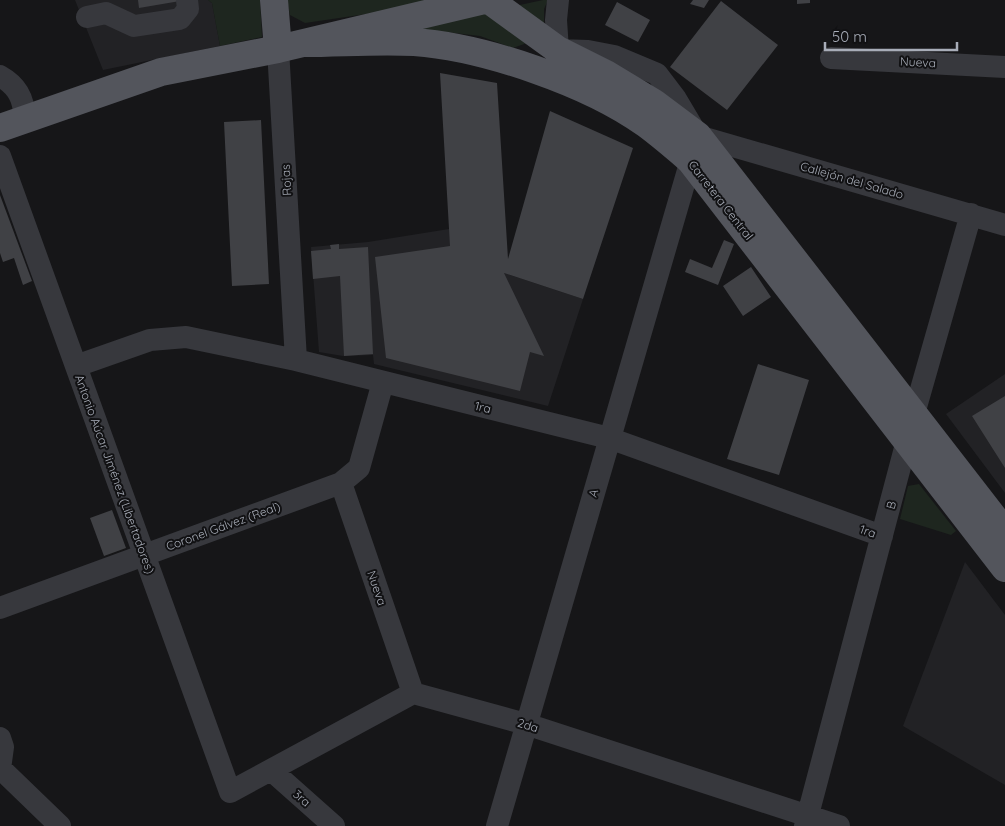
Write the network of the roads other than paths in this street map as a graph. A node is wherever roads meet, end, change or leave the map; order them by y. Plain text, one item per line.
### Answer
1 (187, 0) edge
2 (274, 0) edge
3 (487, 0) edge
4 (558, 0) edge
5 (429, 8) edge
6 (87, 17) dead end
7 (291, 46) junction
8 (558, 50) junction
9 (831, 58) dead end
10 (1005, 67) edge
11 (0, 76) edge
12 (12, 124) edge
13 (694, 148) junction
14 (0, 156) edge
15 (971, 214) junction
16 (1005, 225) edge
17 (296, 360) junction
18 (76, 366) junction
19 (383, 382) junction
20 (914, 414) junction
21 (609, 438) junction
22 (907, 442) junction
23 (341, 483) junction
24 (1005, 532) edge
25 (882, 536) junction
26 (144, 555) junction
27 (1005, 568) edge
28 (0, 608) edge
29 (412, 693) junction
30 (526, 724) junction
31 (0, 738) edge
32 (0, 769) edge
33 (270, 770) junction
34 (806, 820) edge
35 (60, 826) edge
36 (334, 826) edge
37 (497, 826) edge
38 (839, 826) edge

1 - 6 street
2 - 7 main road, Rojas
3 - 5 main road
3 - 8 main road, Carretera Central
4 - 8 street
5 - 7 main road
7 - 12 main road
7 - 13 main road, Carretera Central
7 - 17 street, Rojas
8 - 13 main road, Carretera Central
9 - 10 street, Nueva
11 - 12 street
13 - 15 street, Callejón del Salado
13 - 20 main road, Carretera Central
13 - 21 street, A
13 - 22 main road, Carretera Central
14 - 18 street, Antonio Aúcar Jiménez (Libertadores)
15 - 16 street, Callejón del Salado
15 - 20 street, B
17 - 18 street, 1ra
17 - 19 street, 1ra
18 - 26 street, Antonio Aúcar Jiménez (Libertadores)
19 - 21 street, 1ra
19 - 23 street, Coronel Gálvez (Real)
20 - 22 street, B
20 - 24 main road, Carretera Central
21 - 25 street, 1ra
21 - 30 street, A
22 - 25 street, B
22 - 27 main road, Carretera Central
23 - 26 street, Coronel Gálvez (Real)
23 - 29 street, Nueva
25 - 34 street, B
26 - 28 street, Coronel Gálvez (Real)
26 - 33 street, Antonio Aúcar Jiménez (Libertadores)
29 - 30 street, 2da
29 - 33 street
30 - 34 street, 2da
30 - 37 street, A
31 - 32 street
32 - 35 street
33 - 36 street, 3ra
34 - 38 street, 2da

